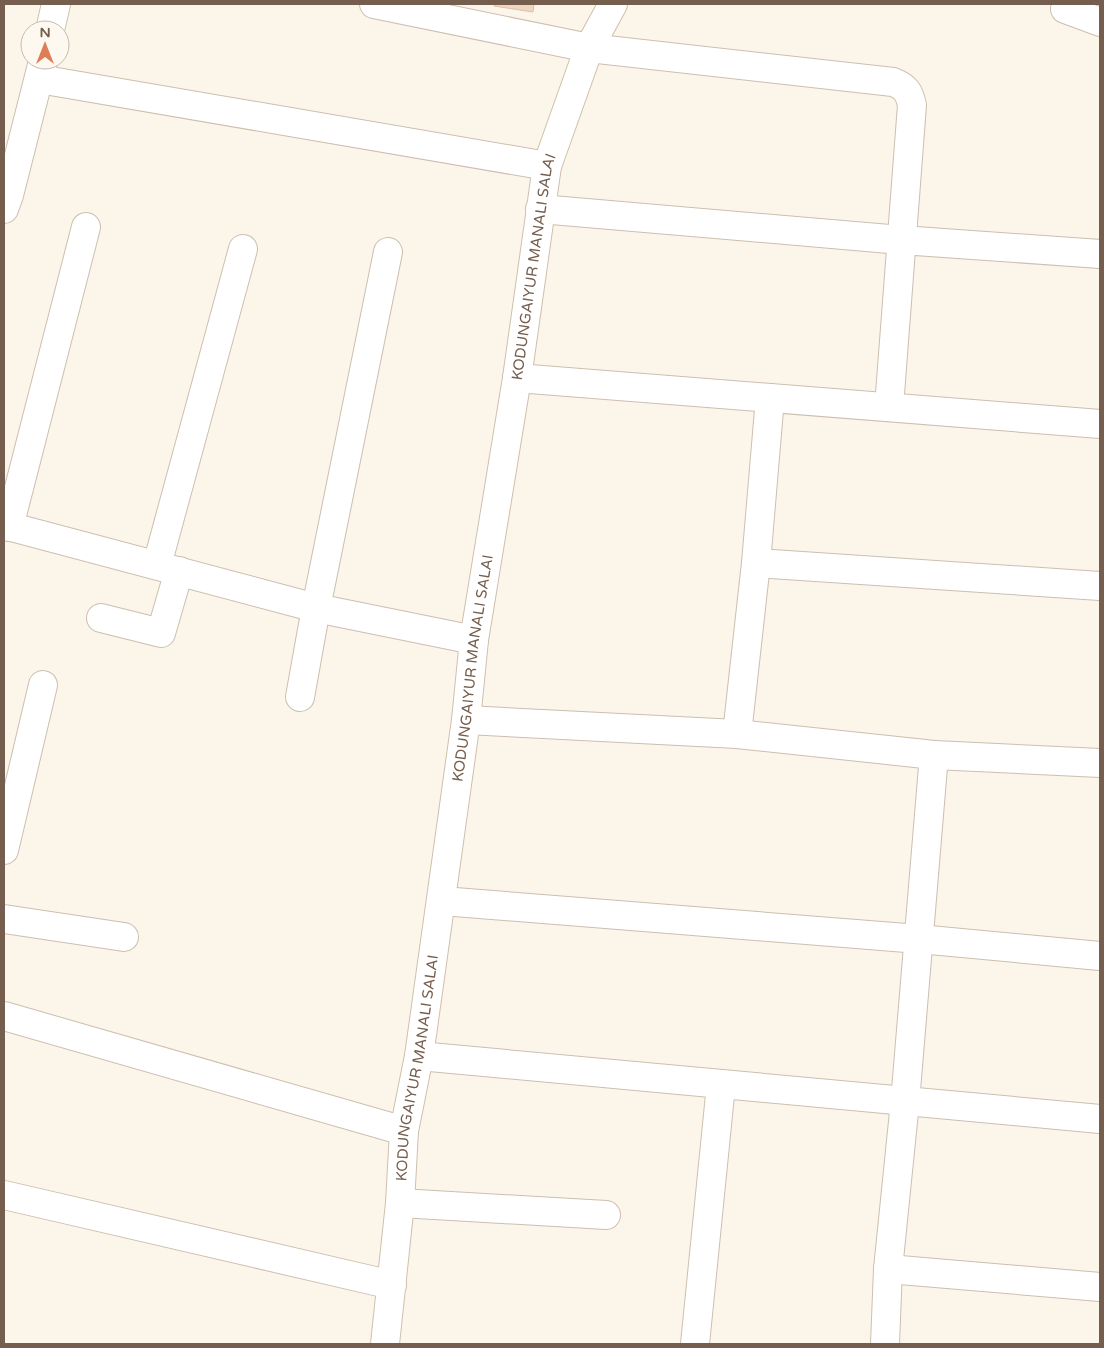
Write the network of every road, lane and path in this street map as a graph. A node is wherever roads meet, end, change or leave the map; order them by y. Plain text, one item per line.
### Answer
1 (56, 4) edge
2 (374, 4) edge
3 (613, 4) edge
4 (1066, 9) dead end
5 (52, 20) edge
6 (1100, 22) edge
7 (589, 48) junction
8 (41, 70) edge
9 (46, 70) edge
10 (547, 166) junction
11 (6, 199) edge
12 (540, 209) junction
13 (86, 227) dead end
14 (901, 240) junction
15 (243, 249) dead end
16 (388, 252) dead end
17 (1100, 254) edge
18 (517, 378) junction
19 (770, 398) junction
20 (889, 407) junction
21 (1100, 424) edge
22 (6, 526) edge
23 (756, 563) junction
24 (168, 568) junction
25 (1100, 586) edge
26 (316, 608) junction
27 (101, 618) dead end
28 (474, 640) junction
29 (43, 684) dead end
30 (300, 697) dead end
31 (466, 720) junction
32 (737, 734) junction
33 (934, 754) junction
34 (1100, 763) edge
35 (4, 850) edge
36 (442, 901) junction
37 (4, 919) edge
38 (124, 937) dead end
39 (919, 939) junction
40 (1100, 956) edge
41 (4, 1016) edge
42 (419, 1056) junction
43 (721, 1085) junction
44 (905, 1102) junction
45 (1100, 1119) edge
46 (404, 1131) junction
47 (4, 1195) edge
48 (400, 1203) junction
49 (606, 1215) dead end
50 (888, 1270) junction
51 (392, 1285) junction
52 (1100, 1287) edge
53 (385, 1344) edge
54 (695, 1344) edge
55 (885, 1344) edge

1 - 5 street
2 - 7 street
3 - 7 street, KODUNGAIYUR MANALI SALAI
4 - 6 street
7 - 10 street, KODUNGAIYUR MANALI SALAI
7 - 14 street
8 - 11 street
9 - 10 street
10 - 12 street, KODUNGAIYUR MANALI SALAI
12 - 14 street
12 - 18 street, KODUNGAIYUR MANALI SALAI
13 - 22 street
14 - 17 street
14 - 20 street
15 - 24 street
16 - 26 street
18 - 19 street
18 - 28 street, KODUNGAIYUR MANALI SALAI
19 - 20 street
19 - 23 street
20 - 21 street
22 - 24 street
23 - 25 street
23 - 32 street
24 - 26 street
24 - 27 street
26 - 28 street
26 - 30 street
28 - 31 street, KODUNGAIYUR MANALI SALAI
29 - 35 street
31 - 32 street
31 - 36 street, KODUNGAIYUR MANALI SALAI
32 - 33 street
33 - 34 street
33 - 39 street
36 - 39 street
36 - 42 street, KODUNGAIYUR MANALI SALAI
37 - 38 street
39 - 40 street
39 - 44 street
41 - 46 street
42 - 43 street
42 - 46 street, KODUNGAIYUR MANALI SALAI
43 - 44 street
43 - 54 street
44 - 45 street
44 - 50 street
46 - 48 street, KODUNGAIYUR MANALI SALAI
47 - 51 street
48 - 49 street
48 - 51 street, KODUNGAIYUR MANALI SALAI
50 - 52 street
50 - 55 street
51 - 53 street, KODUNGAIYUR MANALI SALAI

